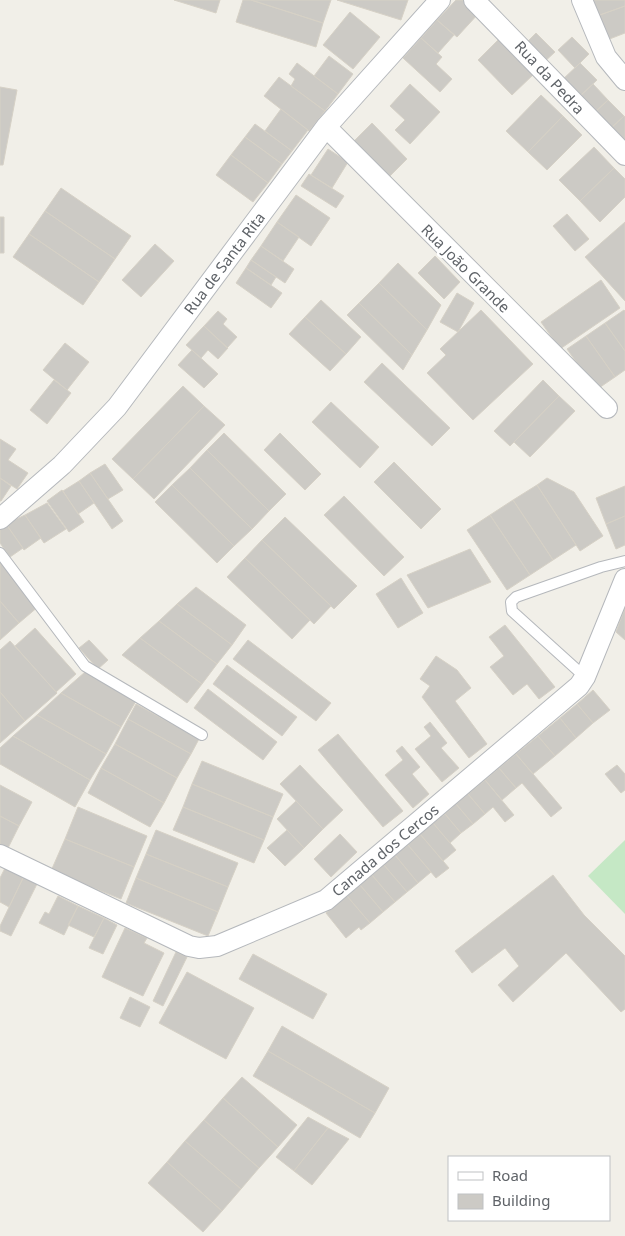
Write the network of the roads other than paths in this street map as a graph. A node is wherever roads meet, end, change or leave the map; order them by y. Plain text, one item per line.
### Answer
1 (440, 0) edge
2 (474, 0) edge
3 (582, 0) edge
4 (625, 80) edge
5 (326, 127) junction
6 (625, 155) edge
7 (607, 408) dead end
8 (0, 519) edge
9 (0, 554) edge
10 (625, 561) edge
11 (625, 579) edge
12 (582, 682) junction
13 (202, 735) dead end
14 (0, 855) edge

1 - 5 street, Rua de Santa Rita
2 - 6 street, Rua da Pedra
3 - 4 street
5 - 7 street, Rua João Grande
5 - 8 street, Rua de Santa Rita
9 - 13 lane
10 - 12 lane
11 - 12 street
12 - 14 street, Canada dos Cercos

